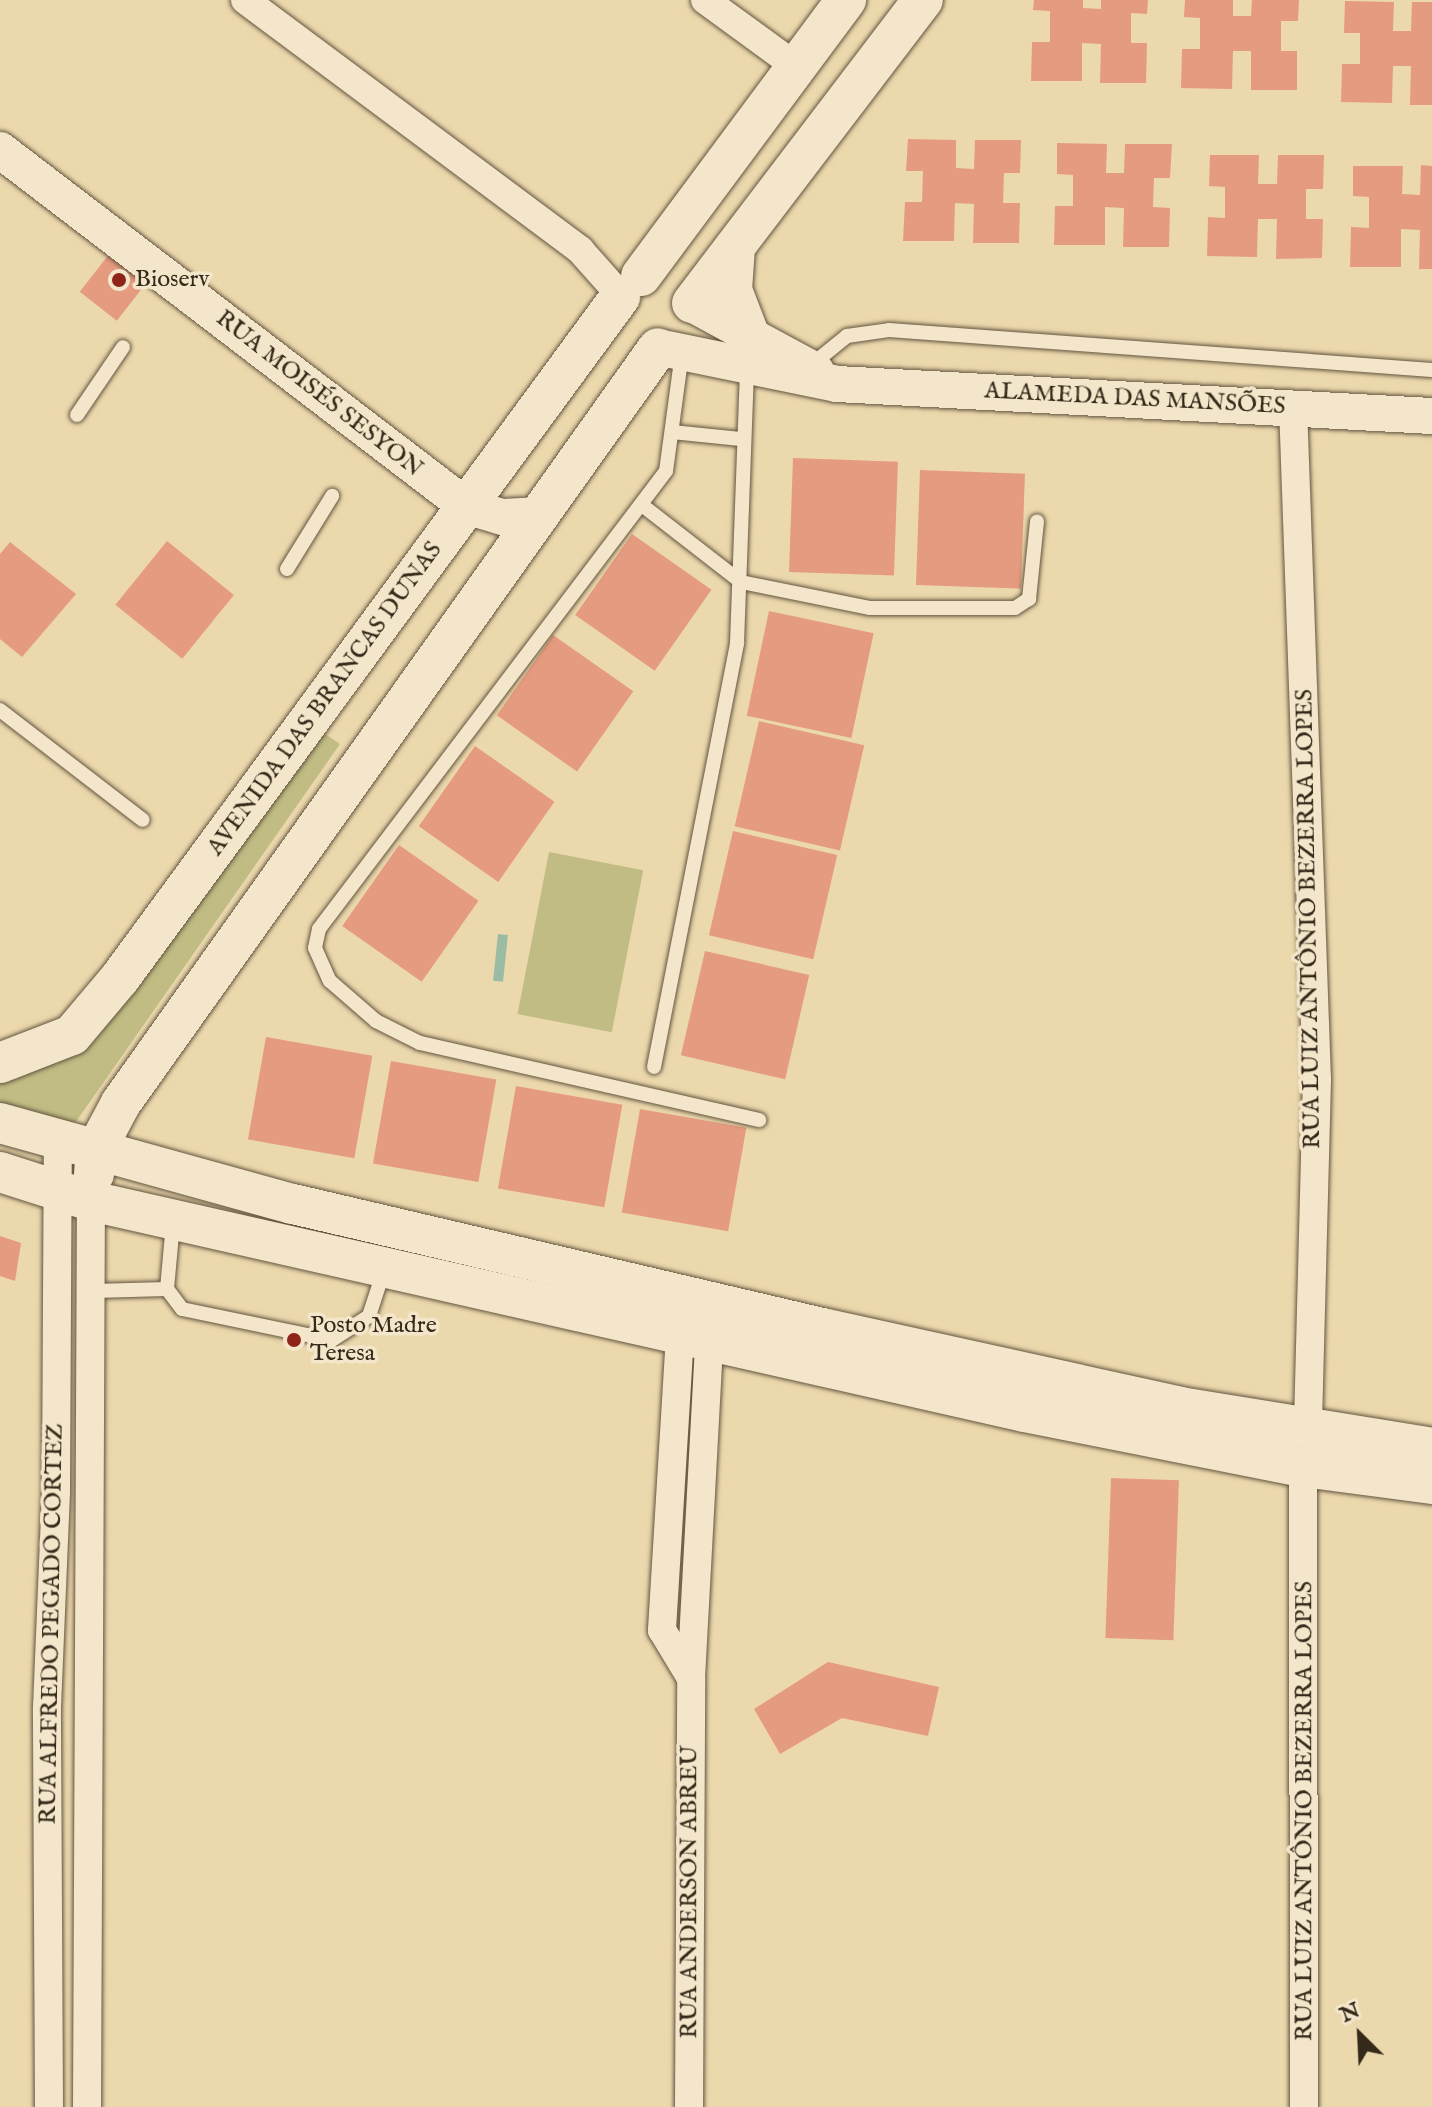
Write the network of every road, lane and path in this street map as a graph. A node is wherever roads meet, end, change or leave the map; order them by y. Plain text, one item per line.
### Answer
1 (245, 0) edge
2 (705, 0) edge
3 (846, 0) edge
4 (923, 0) edge
5 (797, 67) junction
6 (0, 150) edge
7 (735, 247) junction
8 (630, 287) junction
9 (692, 304) junction
10 (123, 347) dead end
11 (667, 349) junction
12 (748, 350) junction
13 (1432, 370) edge
14 (816, 376) junction
15 (1293, 406) junction
16 (77, 415) dead end
17 (1432, 416) edge
18 (672, 432) junction
19 (741, 439) junction
20 (332, 496) dead end
21 (642, 505) junction
22 (466, 506) junction
23 (536, 515) junction
24 (1037, 521) dead end
25 (287, 569) dead end
26 (741, 582) junction
27 (322, 706) junction
28 (0, 710) edge
29 (370, 744) junction
30 (143, 820) dead end
31 (0, 1063) edge
32 (654, 1067) dead end
33 (759, 1120) dead end
34 (0, 1123) edge
35 (58, 1141) junction
36 (96, 1150) junction
37 (0, 1172) edge
38 (74, 1196) junction
39 (174, 1219) junction
40 (385, 1267) junction
41 (167, 1289) junction
42 (93, 1291) junction
43 (695, 1338) junction
44 (1432, 1448) edge
45 (1306, 1449) junction
46 (1432, 1484) edge
47 (47, 1707) junction
48 (92, 1708) junction
49 (90, 1799) junction
50 (47, 1800) junction
51 (48, 1914) junction
52 (89, 1916) junction
53 (88, 2025) junction
54 (48, 2026) junction
55 (49, 2107) edge
56 (87, 2107) edge
57 (689, 2107) edge
58 (1304, 2107) edge

1 - 8 street
2 - 5 street
3 - 5 main road, AVENIDA DAS BRANCAS DUNAS
4 - 7 main road
5 - 8 main road, AVENIDA DAS BRANCAS DUNAS
6 - 22 street, RUA MOISÉS SESYON
7 - 9 main road
7 - 12 main road
8 - 9 main road
8 - 11 main road
8 - 22 main road, AVENIDA DAS BRANCAS DUNAS
9 - 11 main road
9 - 12 street, ALAMEDA DAS MANSÕES
10 - 16 lane
11 - 12 street, ALAMEDA DAS MANSÕES
11 - 18 lane
11 - 23 main road
12 - 14 street, ALAMEDA DAS MANSÕES
12 - 19 lane
13 - 14 lane
14 - 15 street, ALAMEDA DAS MANSÕES
15 - 17 street, ALAMEDA DAS MANSÕES
15 - 45 street, RUA LUIZ ANTÔNIO BEZERRA LOPES
18 - 19 lane
18 - 21 lane
19 - 26 lane
20 - 25 lane
21 - 26 lane
21 - 33 lane
22 - 23 street, RUA MOISÉS SESYON
22 - 27 main road, AVENIDA DAS BRANCAS DUNAS
23 - 29 main road
24 - 26 lane
26 - 32 lane
27 - 29 main road
27 - 31 main road, AVENIDA DAS BRANCAS DUNAS
28 - 30 lane
29 - 36 main road
34 - 35 main road
35 - 36 main road
35 - 38 street, RUA ALFREDO PEGADO CORTEZ
36 - 38 main road, RUA ALFREDO PEGADO CORTEZ
36 - 45 main road
37 - 38 main road
38 - 39 main road
38 - 42 street, RUA ALFREDO PEGADO CORTEZ
38 - 47 street, RUA ALFREDO PEGADO CORTEZ
39 - 40 main road
39 - 41 lane
40 - 41 lane
40 - 43 main road
41 - 42 lane
42 - 48 street, RUA ALFREDO PEGADO CORTEZ
43 - 45 main road
43 - 57 street, RUA ANDERSON ABREU
44 - 45 main road
45 - 46 main road
45 - 58 street, RUA LUIZ ANTÔNIO BEZERRA LOPES
47 - 48 street
47 - 50 street, RUA ALFREDO PEGADO CORTEZ
48 - 49 street, RUA ALFREDO PEGADO CORTEZ
49 - 50 street
49 - 52 street, RUA ALFREDO PEGADO CORTEZ
50 - 51 street, RUA ALFREDO PEGADO CORTEZ
51 - 52 street
51 - 54 street, RUA ALFREDO PEGADO CORTEZ
52 - 53 street, RUA ALFREDO PEGADO CORTEZ
53 - 54 street
53 - 56 street, RUA ALFREDO PEGADO CORTEZ
54 - 55 street, RUA ALFREDO PEGADO CORTEZ

